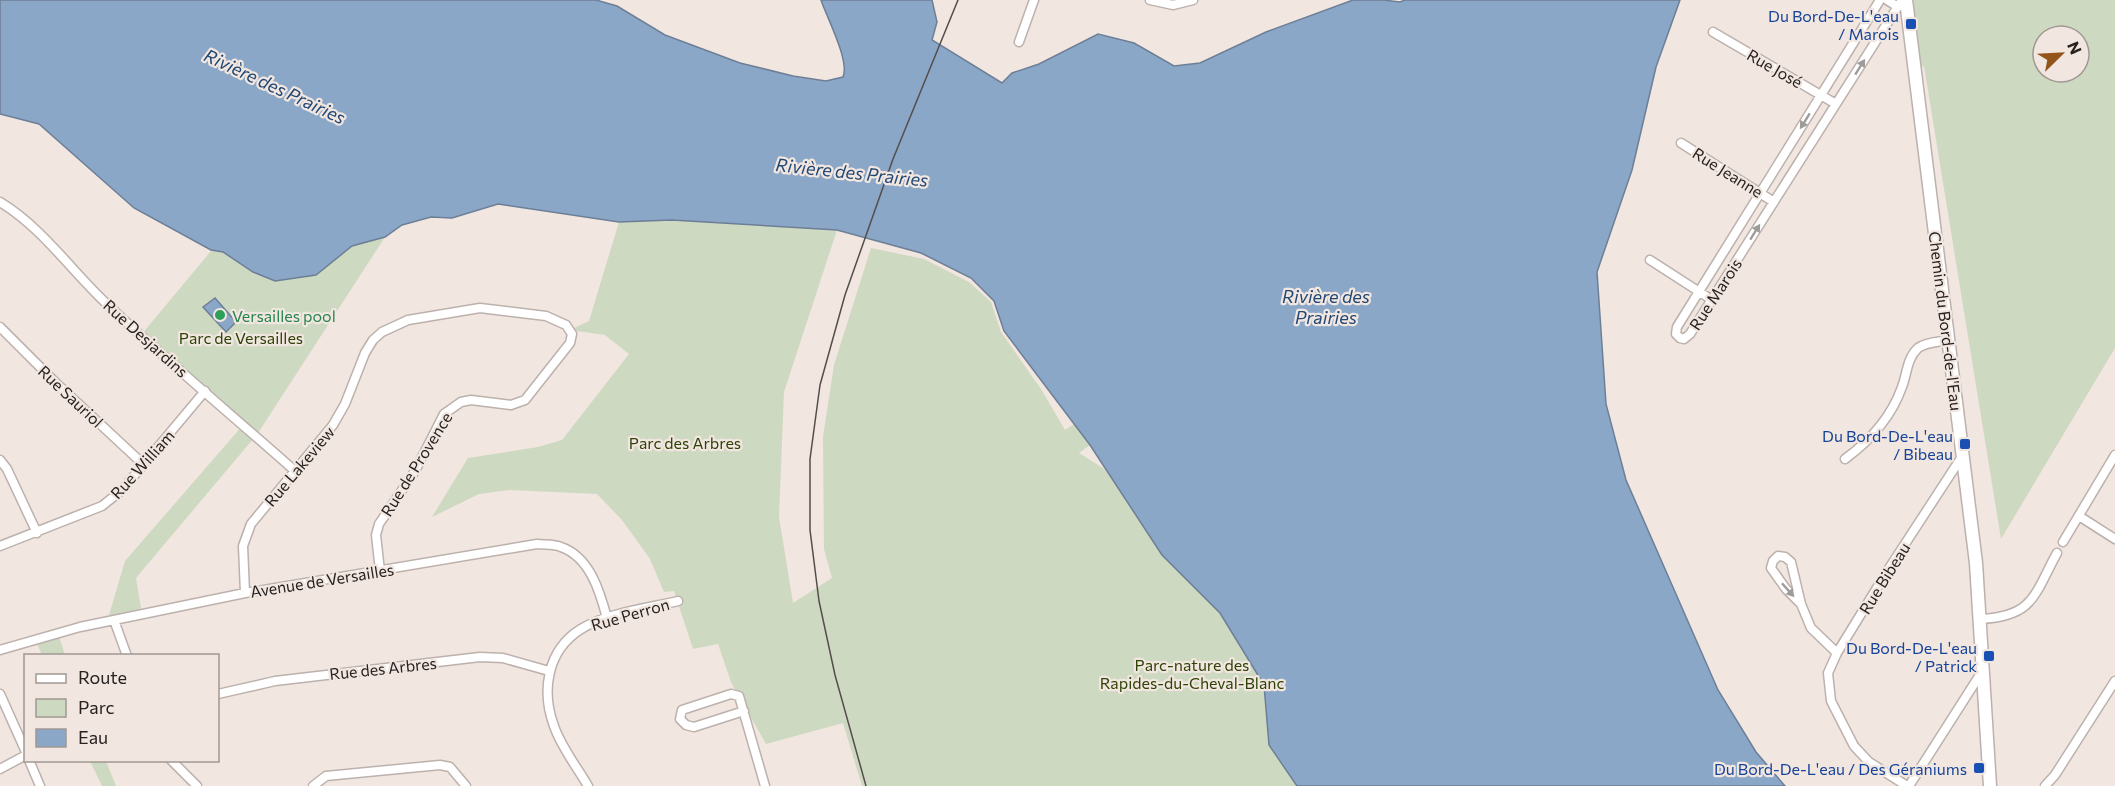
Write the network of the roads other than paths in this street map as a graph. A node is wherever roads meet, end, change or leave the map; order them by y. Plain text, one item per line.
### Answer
1 (1034, 0) edge
2 (1150, 0) edge
3 (1193, 0) edge
4 (1880, 0) edge
5 (1887, 0) edge
6 (1902, 2) edge
7 (1713, 32) dead end
8 (1018, 42) dead end
9 (1821, 95) junction
10 (1836, 104) junction
11 (1681, 143) dead end
12 (1760, 193) junction
13 (0, 202) edge
14 (1774, 202) junction
15 (1650, 260) dead end
16 (1699, 292) junction
17 (1712, 300) junction
18 (0, 327) edge
19 (572, 334) joint
20 (1949, 340) junction
21 (205, 391) junction
22 (1963, 455) junction
23 (2115, 456) edge
24 (1845, 459) dead end
25 (0, 460) edge
26 (143, 464) junction
27 (295, 471) junction
28 (2079, 516) junction
29 (37, 533) junction
30 (2115, 538) edge
31 (2063, 542) dead end
32 (0, 546) edge
33 (2057, 553) dead end
34 (380, 571) junction
35 (245, 593) junction
36 (678, 601) dead end
37 (1801, 604) junction
38 (607, 618) junction
39 (1981, 619) junction
40 (114, 620) junction
41 (0, 650) edge
42 (1837, 653) junction
43 (126, 654) edge
44 (1983, 669) junction
45 (549, 671) junction
46 (2115, 681) edge
47 (2106, 693) junction
48 (0, 694) edge
49 (219, 694) edge
50 (2115, 699) edge
51 (744, 711) junction
52 (24, 748) edge
53 (24, 754) edge
54 (30, 762) edge
55 (173, 762) edge
56 (0, 769) edge
57 (326, 776) junction
58 (40, 786) edge
59 (197, 786) edge
60 (313, 786) edge
61 (333, 786) edge
62 (466, 786) edge
63 (588, 786) edge
64 (765, 786) edge
65 (1908, 786) edge
66 (1990, 786) edge
67 (2045, 786) edge

1 - 8 street
2 - 3 street
4 - 9 street, Rue Marois
5 - 6 street
10 -> 6 street, Rue Marois
6 - 20 street, Chemin du Bord-de-l'Eau
7 - 9 street, Rue José
9 - 10 street, Rue José
9 -> 12 street, Rue Marois
10 - 14 street, Rue Marois
11 - 12 street, Rue Jeanne
12 - 14 street, Rue Jeanne
12 - 16 street, Rue Marois
13 - 21 street, Rue Desjardins
17 -> 14 street, Rue Marois
15 - 16 street
16 - 17 street
16 - 17 street, Rue Marois
18 - 26 street, Rue Sauriol
19 - 27 street, Rue Lakeview
19 - 34 street, Rue de Provence
20 - 22 street, Chemin du Bord-de-l'Eau
20 - 24 street
21 - 26 street, Rue William
21 - 27 street, Rue Desjardins
22 - 39 street, Chemin du Bord-de-l'Eau
22 - 42 street, Rue Bibeau
23 - 28 street
25 - 29 street
26 - 29 street, Rue William
27 - 35 street, Rue Lakeview
28 - 30 street
28 - 31 street
29 - 32 street, Rue William
33 - 39 street
34 - 35 street, Avenue de Versailles
34 - 38 street, Avenue de Versailles
35 - 40 street, Avenue de Versailles
36 - 38 street, Rue Perron
37 -> 37 street
37 - 42 street
38 - 45 street, Rue Perron
39 - 44 street, Chemin du Bord-de-l'Eau
40 - 41 street, Avenue de Versailles
40 - 43 street
42 - 65 street, Rue Bibeau
44 - 65 street
44 - 66 street, Chemin du Bord-de-l'Eau
45 - 49 street, Rue des Arbres
45 - 63 street, Rue Perron
46 - 47 street
47 - 50 street
47 - 67 street
48 - 52 street
51 - 51 street
51 - 64 street
53 - 56 street
54 - 58 street
55 - 59 street
57 - 60 street
57 - 61 street
57 - 62 street

